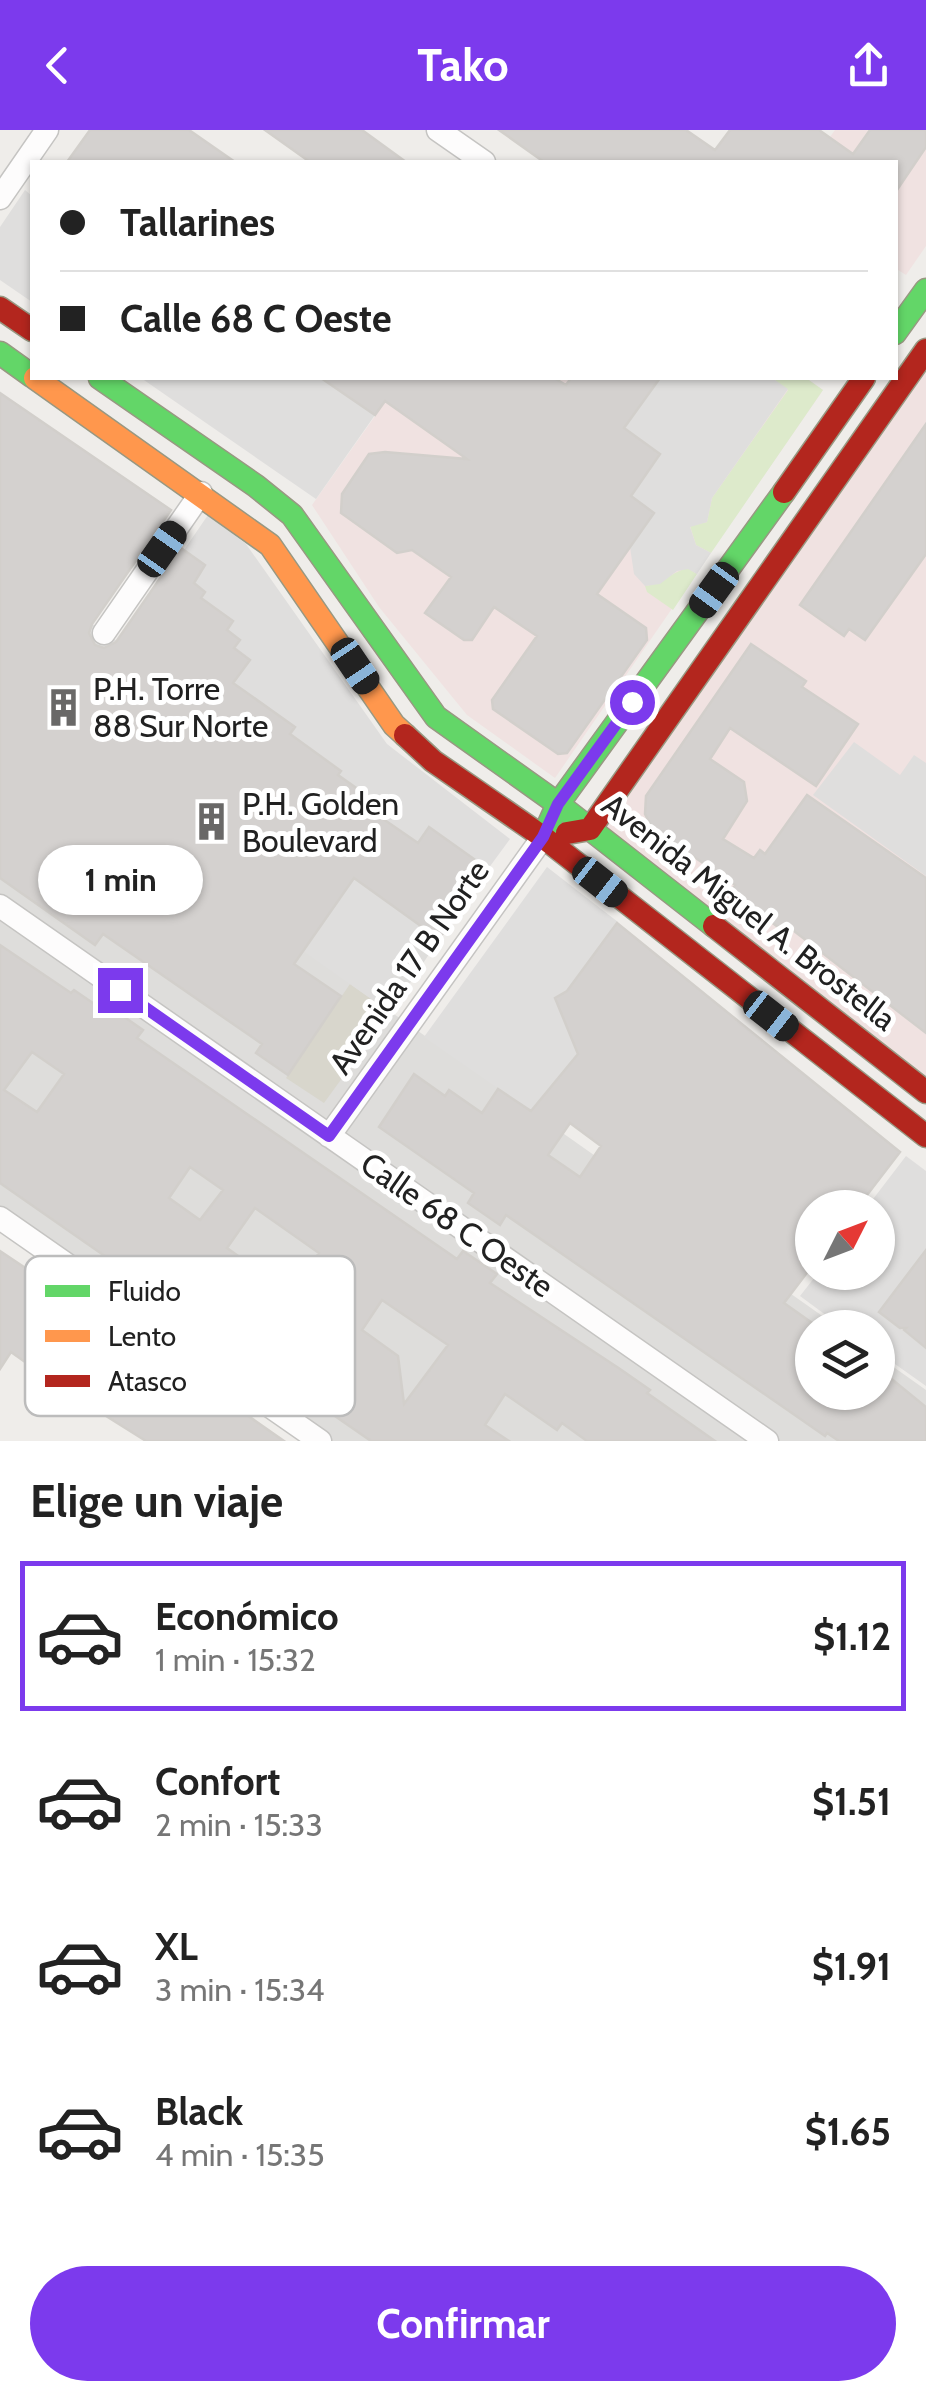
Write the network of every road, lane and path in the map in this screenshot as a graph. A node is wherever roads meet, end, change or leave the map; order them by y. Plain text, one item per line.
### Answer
1 (47, 130) edge
2 (438, 130) edge
3 (481, 160) edge
4 (0, 198) edge
5 (926, 290) edge
6 (0, 308) edge
7 (30, 329) edge
8 (898, 329) edge
9 (926, 350) edge
10 (0, 353) edge
11 (30, 374) edge
12 (38, 380) edge
13 (103, 380) edge
14 (863, 380) edge
15 (200, 493) junction
16 (104, 633) dead end
17 (558, 804) junction
18 (590, 829) junction
19 (543, 837) junction
20 (0, 906) edge
21 (848, 1032) junction
22 (828, 1060) junction
23 (926, 1092) edge
24 (329, 1136) junction
25 (926, 1136) edge
26 (0, 1218) edge
27 (55, 1256) edge
28 (284, 1416) edge
29 (320, 1441) edge
30 (766, 1441) edge

1 - 4 street
2 - 3 street
5 - 8 main road
6 - 7 main road
9 - 18 main road
10 - 11 main road, Avenida Miguel A. Brostella
12 - 15 main road, Avenida Miguel A. Brostella
13 - 17 main road, Avenida Miguel A. Brostella
14 - 17 main road, Avenida 17 B Norte
15 - 16 street
15 - 19 main road, Avenida Miguel A. Brostella
17 - 18 main road, Avenida Miguel A. Brostella
17 - 19 main road, Avenida 17 B Norte
18 - 19 main road
18 - 21 main road, Avenida Miguel A. Brostella
19 - 22 main road, Avenida Miguel A. Brostella
19 - 24 street, Avenida 17 B Norte
20 - 24 street, Calle 68 C Oeste
21 - 22 main road
21 - 23 main road, Avenida Miguel A. Brostella
22 - 25 main road, Avenida Miguel A. Brostella
24 - 30 street, Calle 68 C Oeste
26 - 27 street
28 - 29 street

